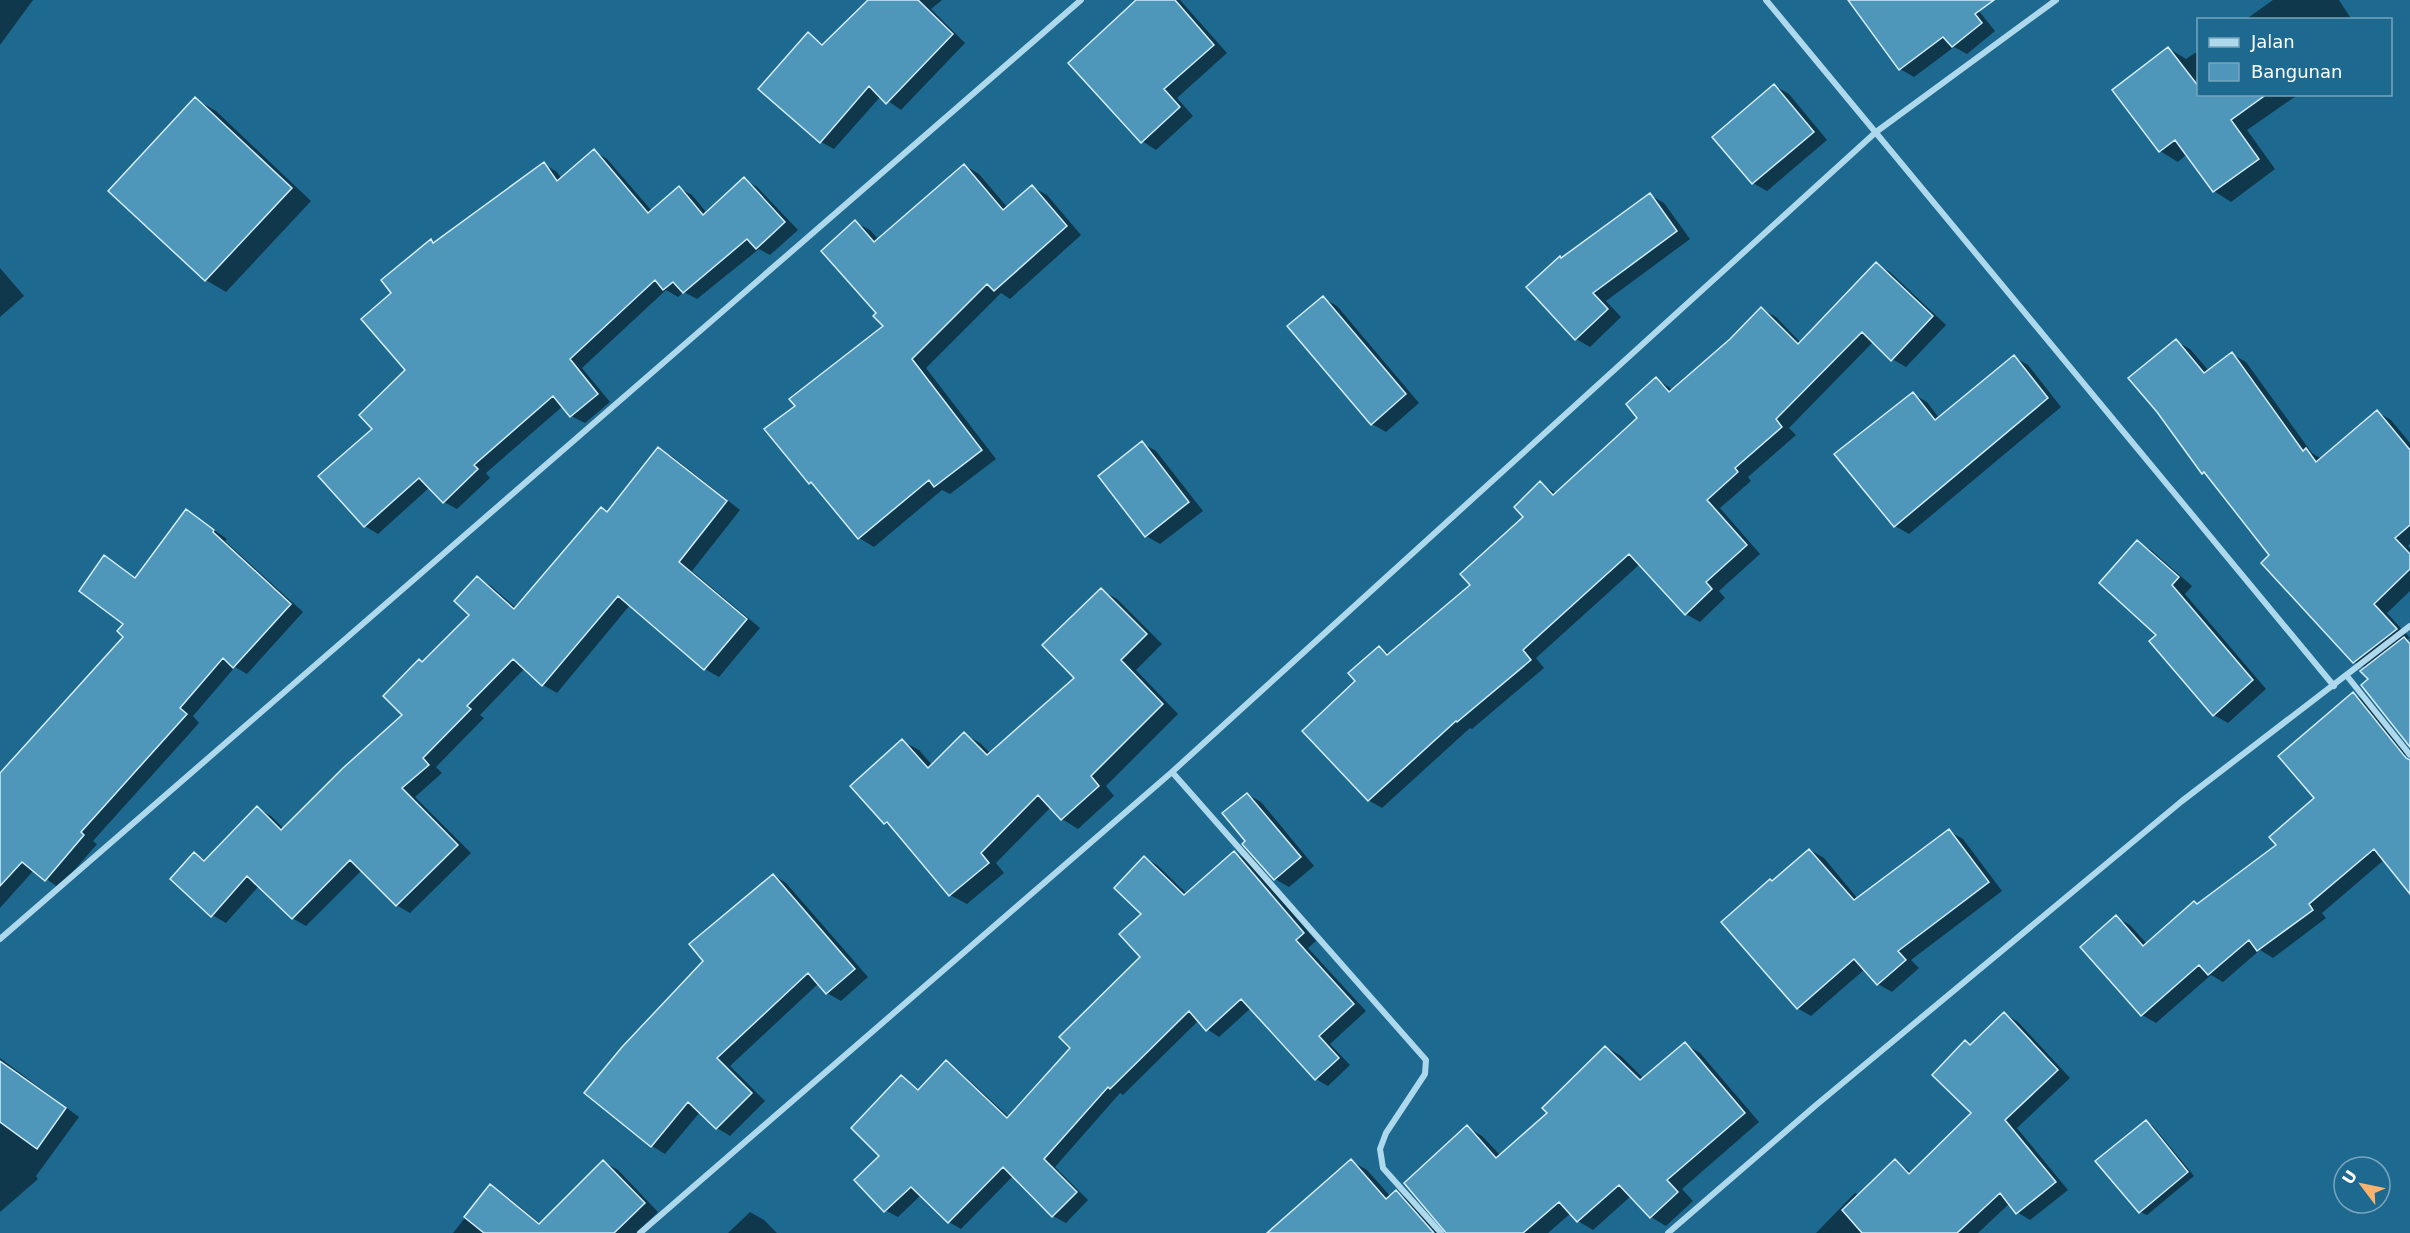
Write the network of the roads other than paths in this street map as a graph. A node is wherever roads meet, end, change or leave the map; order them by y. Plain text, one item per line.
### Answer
1 (1081, 0) edge
2 (1766, 0) edge
3 (2056, 0) edge
4 (1876, 132) junction
5 (2410, 626) edge
6 (2348, 676) junction
7 (2334, 686) junction
8 (2410, 755) edge
9 (1172, 772) junction
10 (0, 939) edge
11 (640, 1233) edge
12 (1441, 1233) edge
13 (1668, 1233) edge

1 - 10 street
2 - 4 street
3 - 4 street
4 - 7 street
4 - 9 street
5 - 6 street
6 - 7 street
6 - 8 street
7 - 13 street
9 - 11 street
9 - 12 street

